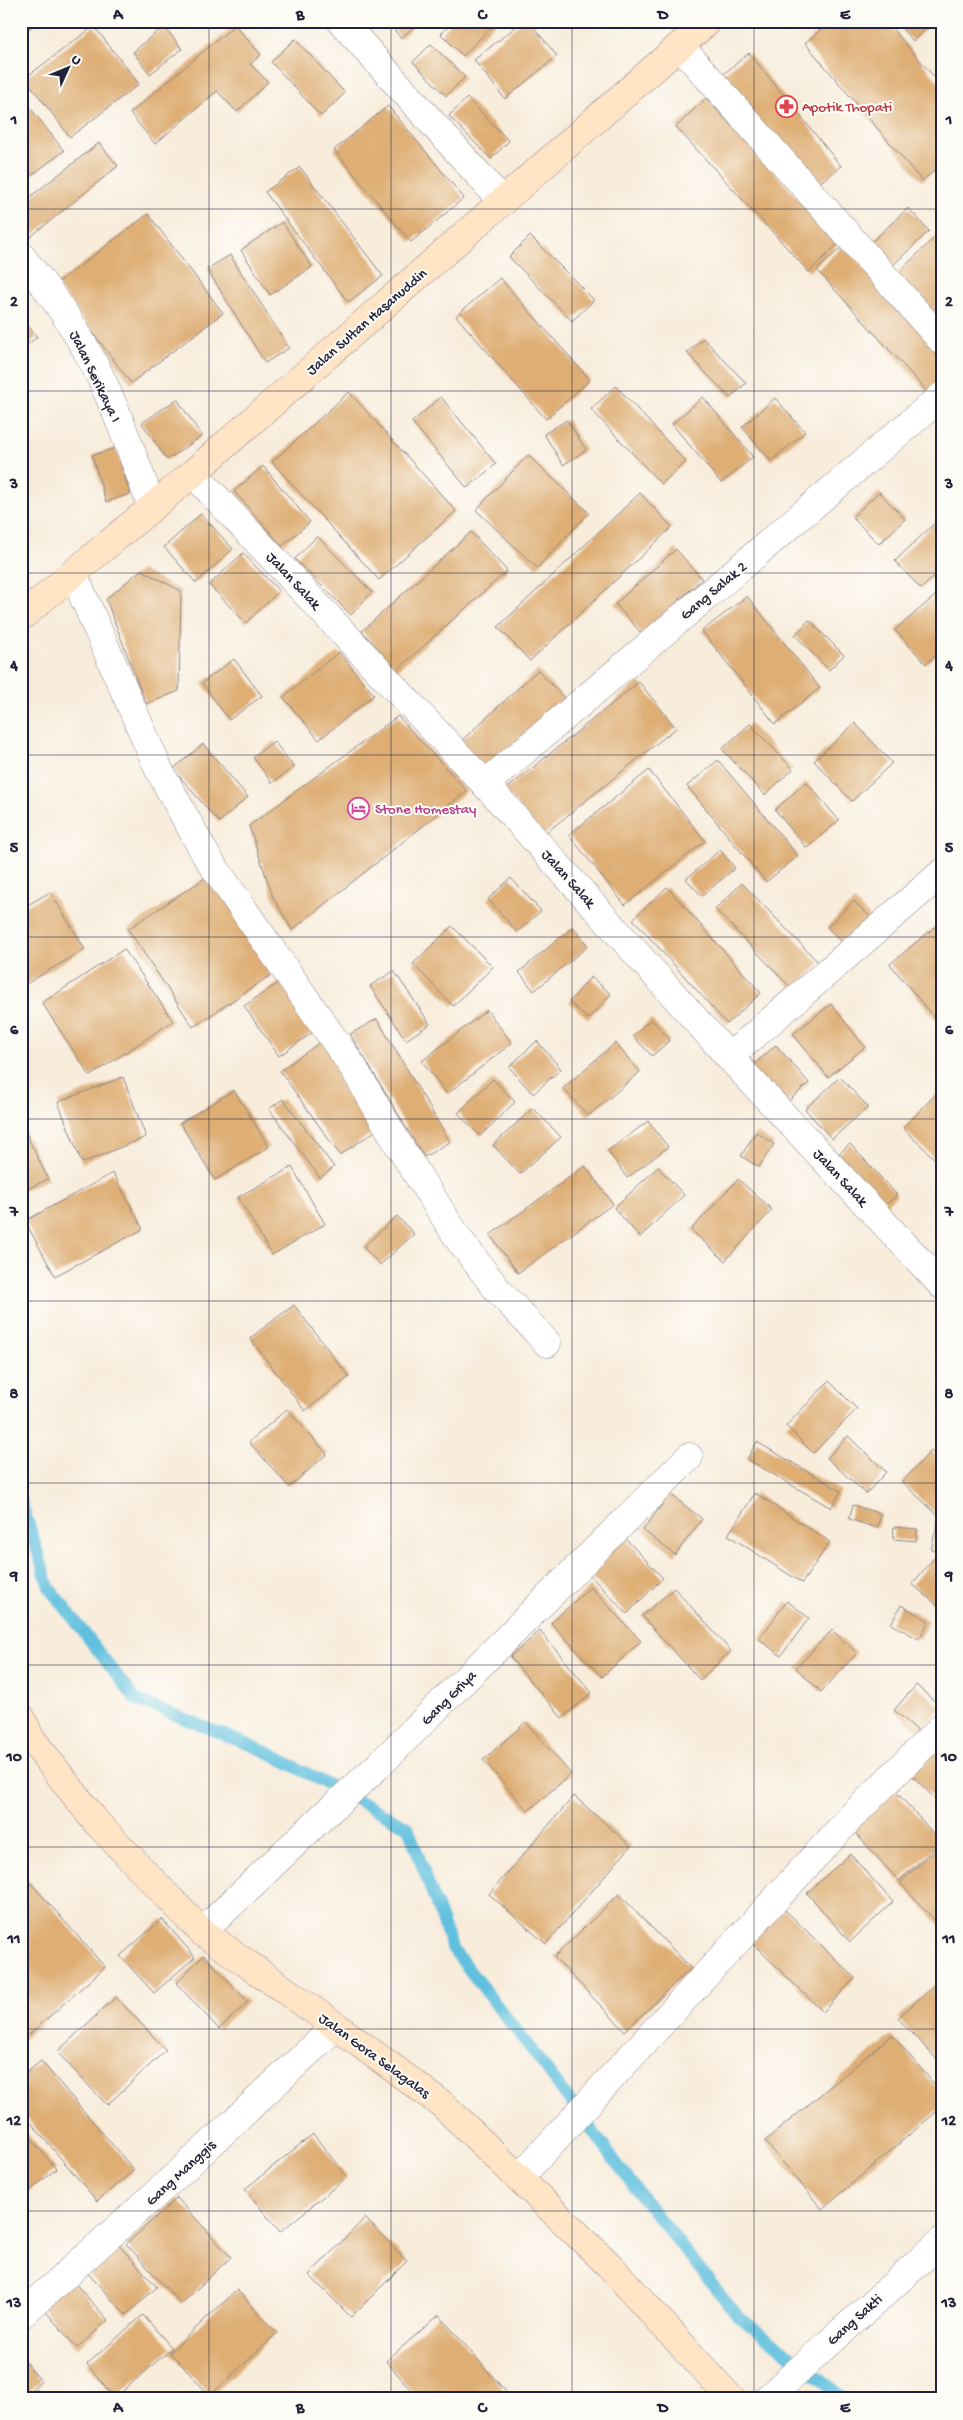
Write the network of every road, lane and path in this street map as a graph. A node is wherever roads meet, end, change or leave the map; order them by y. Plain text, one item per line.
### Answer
1 (341, 21) edge
2 (708, 21) edge
3 (680, 46) junction
4 (502, 202) junction
5 (21, 256) edge
6 (942, 341) edge
7 (942, 396) edge
8 (193, 473) junction
9 (152, 506) junction
10 (74, 573) junction
11 (21, 617) edge
12 (485, 784) junction
13 (942, 873) edge
14 (729, 1057) junction
15 (942, 1285) edge
16 (547, 1343) dead end
17 (689, 1457) dead end
18 (942, 1727) edge
19 (24, 1733) edge
20 (202, 1932) junction
21 (336, 2026) junction
22 (519, 2178) junction
23 (942, 2241) edge
24 (21, 2316) edge
25 (773, 2393) edge
26 (731, 2399) edge

1 - 4 street
2 - 3 street, Jalan Sultan Hasanuddin
3 - 4 street, Jalan Sultan Hasanuddin
3 - 6 street
4 - 8 street, Jalan Sultan Hasanuddin
5 - 9 street, Jalan Serikaya I
7 - 12 street, Gang Salak 2
8 - 9 street, Jalan Sultan Hasanuddin
8 - 12 street, Jalan Salak
9 - 10 street, Jalan Sultan Hasanuddin
10 - 11 street, Jalan Sultan Hasanuddin
10 - 16 street
12 - 14 street, Jalan Salak
13 - 14 street
14 - 15 street, Jalan Salak
17 - 20 street, Gang Griya
18 - 22 street
19 - 20 street, Jalan Gora Selagalas
20 - 21 street, Jalan Gora Selagalas
21 - 22 street, Jalan Gora Selagalas
21 - 24 street, Gang Manggis
22 - 26 street, Jalan Gora Selagalas
23 - 25 street, Gang Sakti

